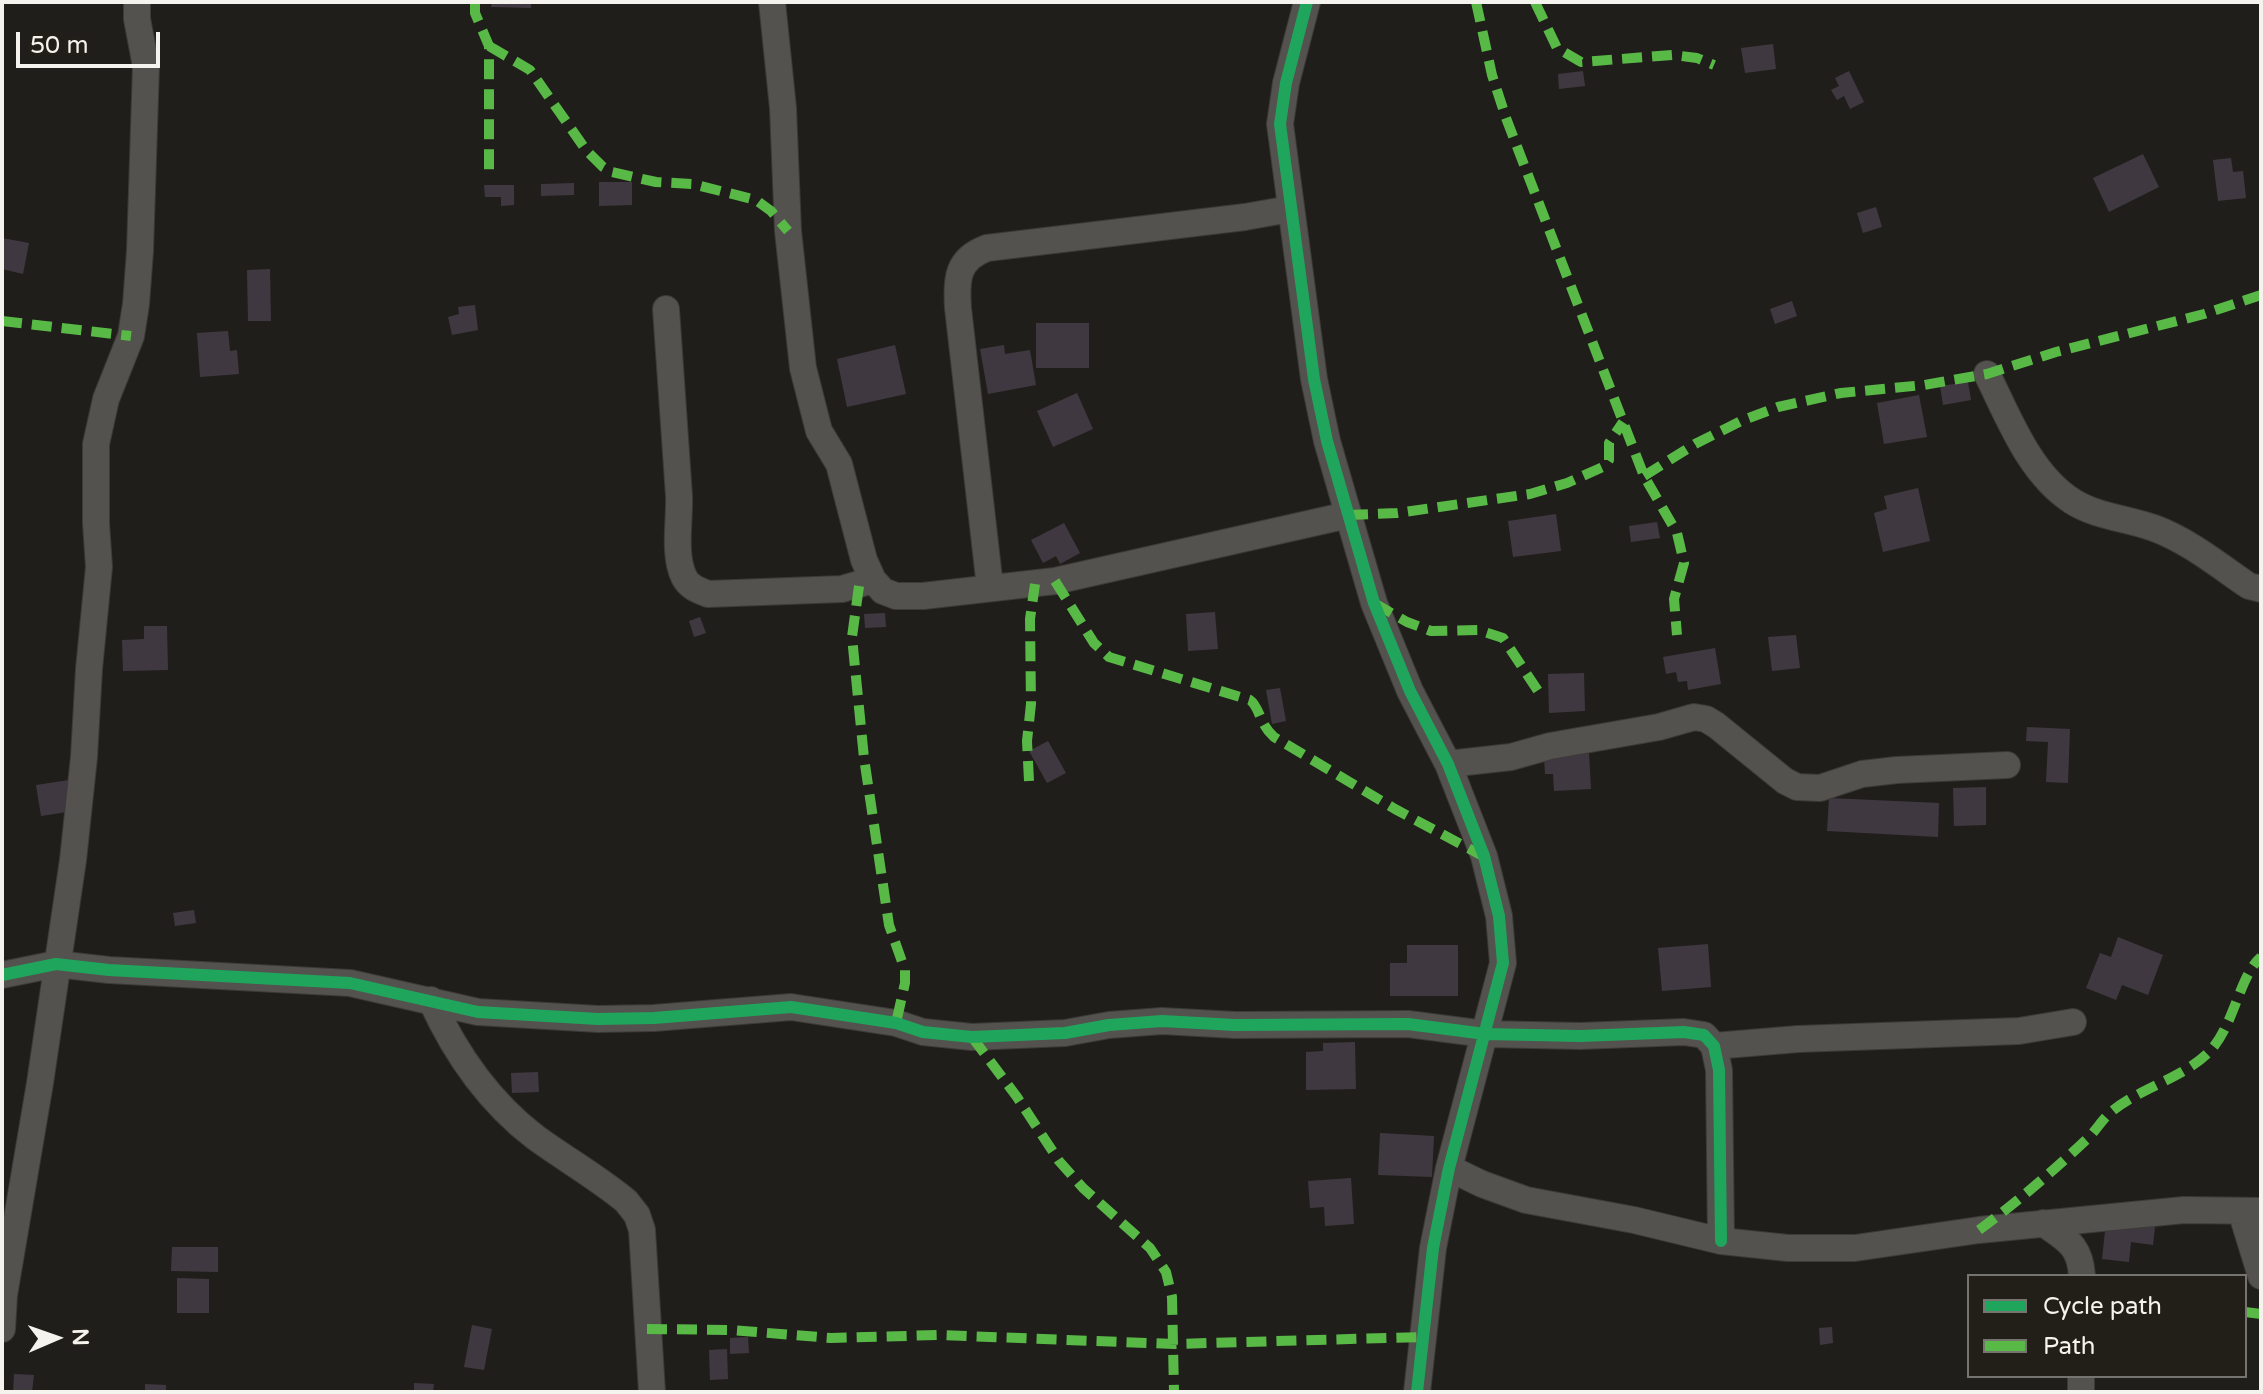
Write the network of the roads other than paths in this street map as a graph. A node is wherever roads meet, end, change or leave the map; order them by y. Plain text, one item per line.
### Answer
1 (137, 2) edge
2 (772, 2) edge
3 (1307, 2) edge
4 (1290, 209) junction
5 (666, 309) dead end
6 (1987, 374) dead end
7 (1348, 515) junction
8 (873, 580) junction
9 (990, 587) junction
10 (2261, 589) edge
11 (1448, 764) junction
12 (2007, 765) dead end
13 (56, 964) junction
14 (2, 975) edge
15 (431, 1000) junction
16 (2073, 1022) dead end
17 (1485, 1034) junction
18 (1714, 1046) junction
19 (1449, 1168) junction
20 (2251, 1211) edge
21 (2043, 1223) junction
22 (1721, 1241) junction
23 (2082, 1274) edge
24 (2261, 1276) edge
25 (2, 1329) edge
26 (652, 1392) edge
27 (1417, 1392) edge

1 - 13 street
2 - 8 street
3 - 4 street
4 - 7 street
4 - 9 street
5 - 8 street
6 - 10 street
7 - 9 street
7 - 11 street
8 - 9 street
11 - 12 street
11 - 17 street
13 - 14 street
13 - 15 street
13 - 25 street
15 - 17 street
15 - 26 street
16 - 18 street
17 - 18 street
17 - 19 street
18 - 22 street
19 - 22 street
19 - 27 street
20 - 21 street
20 - 24 street
21 - 22 street
21 - 23 street

